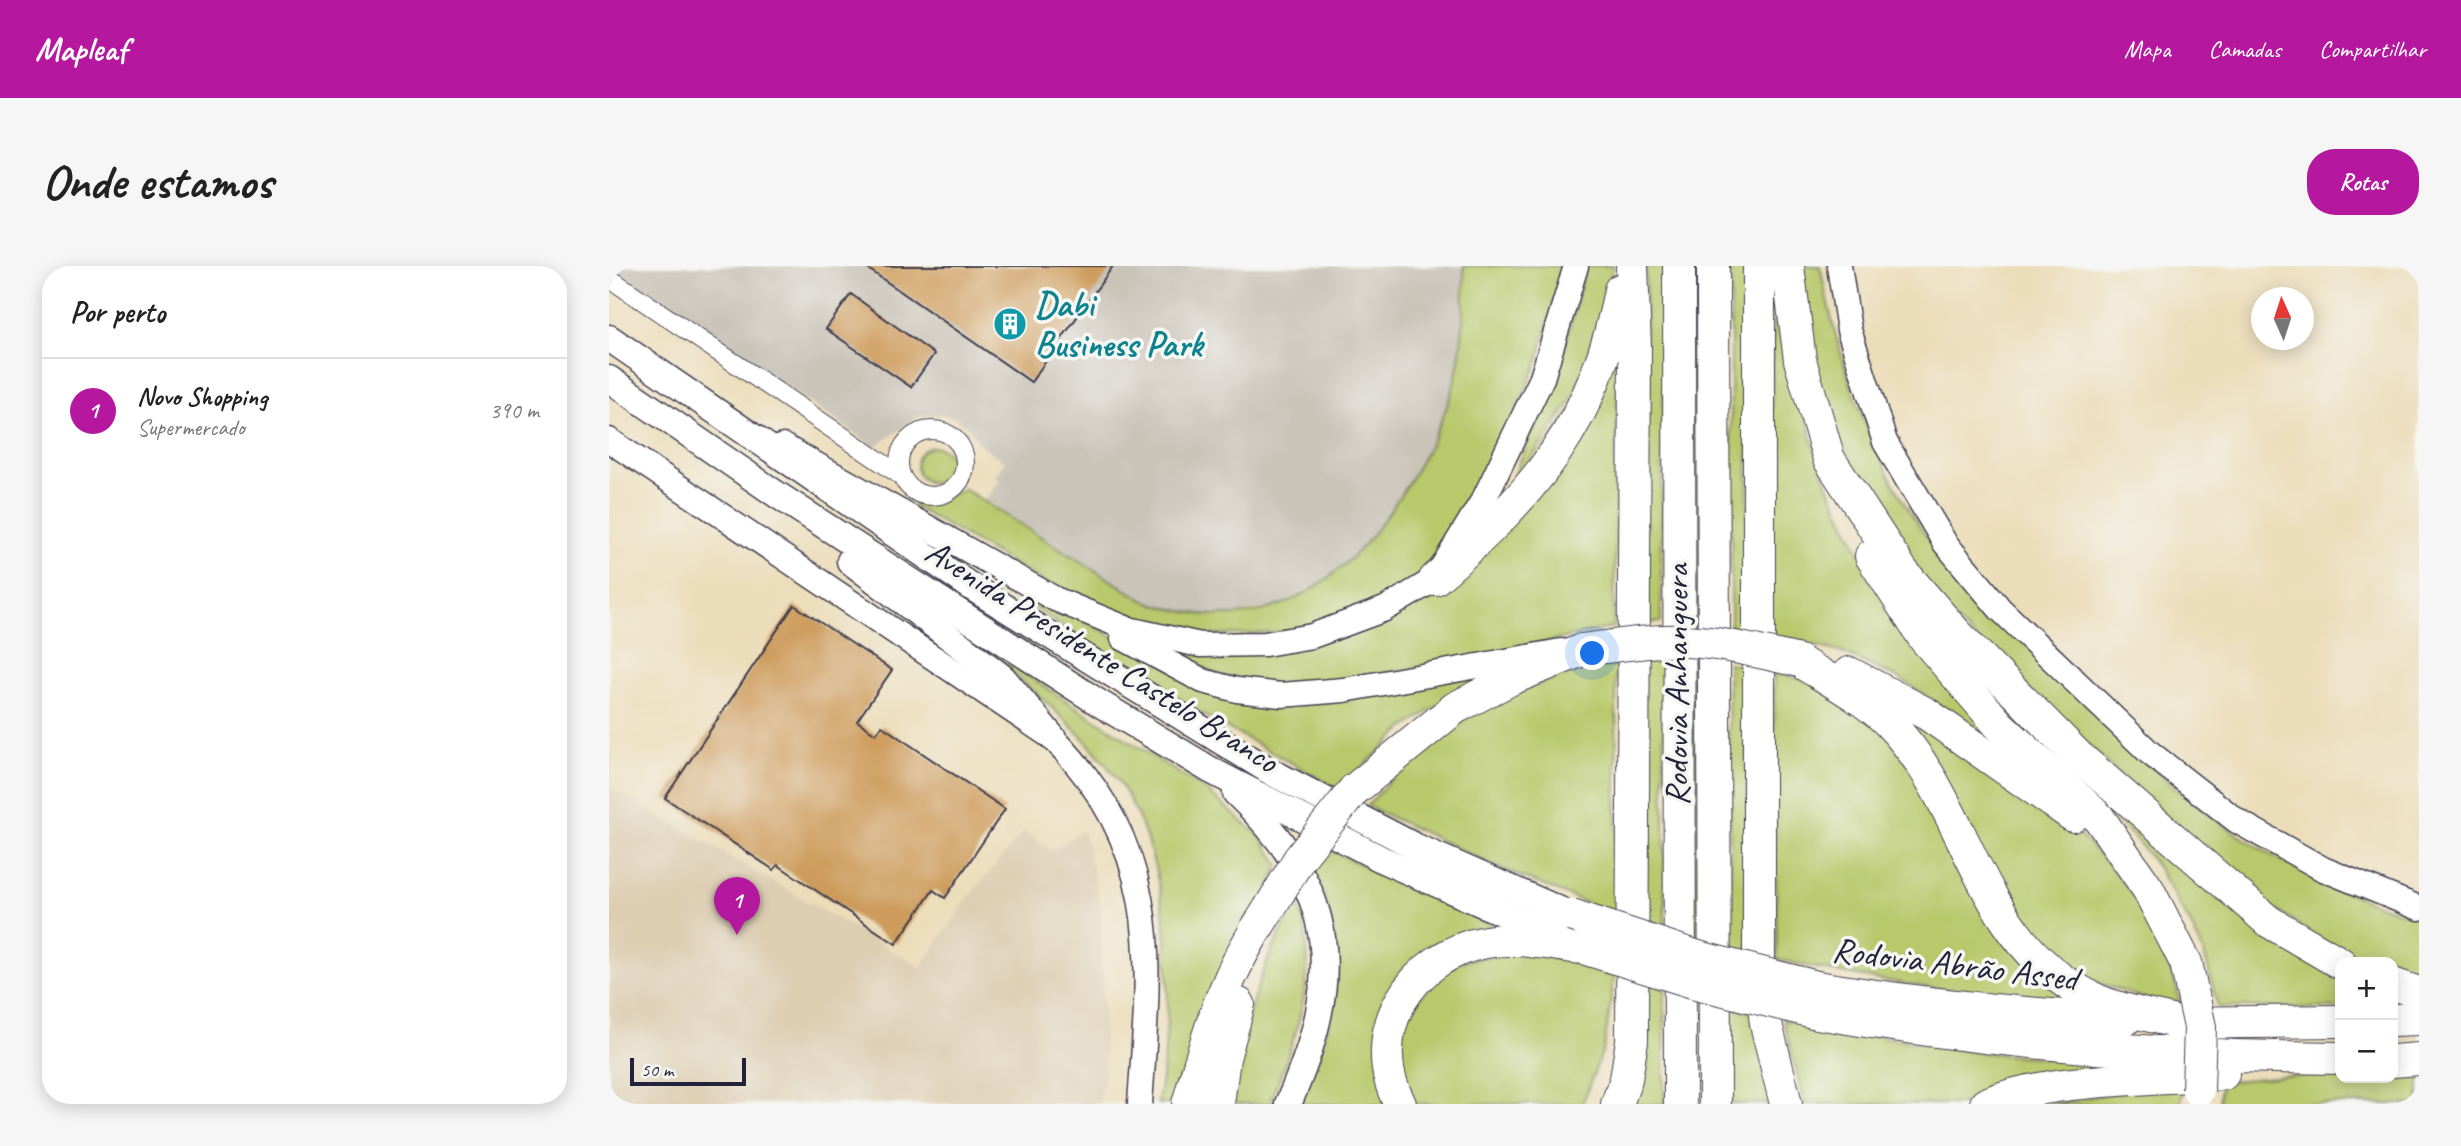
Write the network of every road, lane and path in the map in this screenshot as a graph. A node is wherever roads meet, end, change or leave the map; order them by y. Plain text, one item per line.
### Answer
1 (1576, 266) edge
2 (1625, 266) edge
3 (1632, 266) edge
4 (1679, 266) edge
5 (1713, 266) edge
6 (1759, 266) edge
7 (1787, 266) edge
8 (1839, 266) edge
9 (609, 278) edge
10 (609, 338) edge
11 (609, 379) edge
12 (713, 410) junction
13 (609, 440) edge
14 (1829, 459) junction
15 (900, 475) dead end
16 (776, 494) junction
17 (1435, 579) junction
18 (1055, 599) junction
19 (1582, 650) junction
20 (1799, 661) junction
21 (1053, 738) junction
22 (1212, 771) junction
23 (2121, 854) junction
24 (2419, 908) edge
25 (1269, 909) junction
26 (1571, 915) joint
27 (1583, 948) junction
28 (1633, 950) junction
29 (2335, 960) edge
30 (2398, 986) edge
31 (2419, 993) edge
32 (1817, 1000) junction
33 (2419, 1019) edge
34 (2398, 1020) edge
35 (2335, 1021) edge
36 (2179, 1023) junction
37 (2335, 1058) edge
38 (2419, 1059) edge
39 (2398, 1060) edge
40 (2335, 1065) edge
41 (2061, 1088) junction
42 (2196, 1099) edge
43 (1140, 1104) edge
44 (1188, 1104) edge
45 (1219, 1104) edge
46 (1288, 1104) edge
47 (1400, 1104) edge
48 (1594, 1104) edge
49 (1617, 1104) edge
50 (1680, 1104) edge
51 (1715, 1104) edge
52 (1787, 1104) edge
53 (1986, 1104) edge
54 (2019, 1104) edge

1 - 17 main road
2 - 17 highway
3 - 28 highway, Rodovia Anhanguera
4 - 50 highway, Rodovia Anhanguera
5 - 51 highway, Rodovia Anhanguera
6 - 52 highway
7 - 14 highway
8 - 24 main road
9 - 15 street
10 - 12 main road, Avenida Presidente Castelo Branco
11 - 16 main road, Avenida Presidente Castelo Branco
12 - 18 main road, Avenida Presidente Castelo Branco
12 - 26 main road, Avenida Presidente Castelo Branco
13 - 21 main road
14 - 23 highway
14 - 29 highway
16 - 21 main road
16 - 22 main road, Avenida Presidente Castelo Branco
17 - 18 main road, Avenida Presidente Castelo Branco
18 - 19 main road
19 - 20 highway, bridge
19 - 25 highway, bridge
20 - 23 highway
20 - 36 highway
21 - 43 main road
22 - 27 main road, Avenida Presidente Castelo Branco
22 - 46 main road
23 - 42 highway, bridge
25 - 44 highway
25 - 45 highway
26 - 32 highway, Rodovia Abrão Assed, bridge
27 - 32 highway, Rodovia Abrão Assed, bridge
27 - 47 highway, Rodovia Abrão Assed
28 - 48 highway
28 - 49 highway
30 - 31 highway
32 - 36 highway, Rodovia Abrão Assed
32 - 37 highway, Rodovia Abrão Assed
33 - 34 highway
35 - 36 highway, Rodovia Abrão Assed
38 - 39 highway
40 - 41 highway
41 - 53 highway
41 - 54 highway

